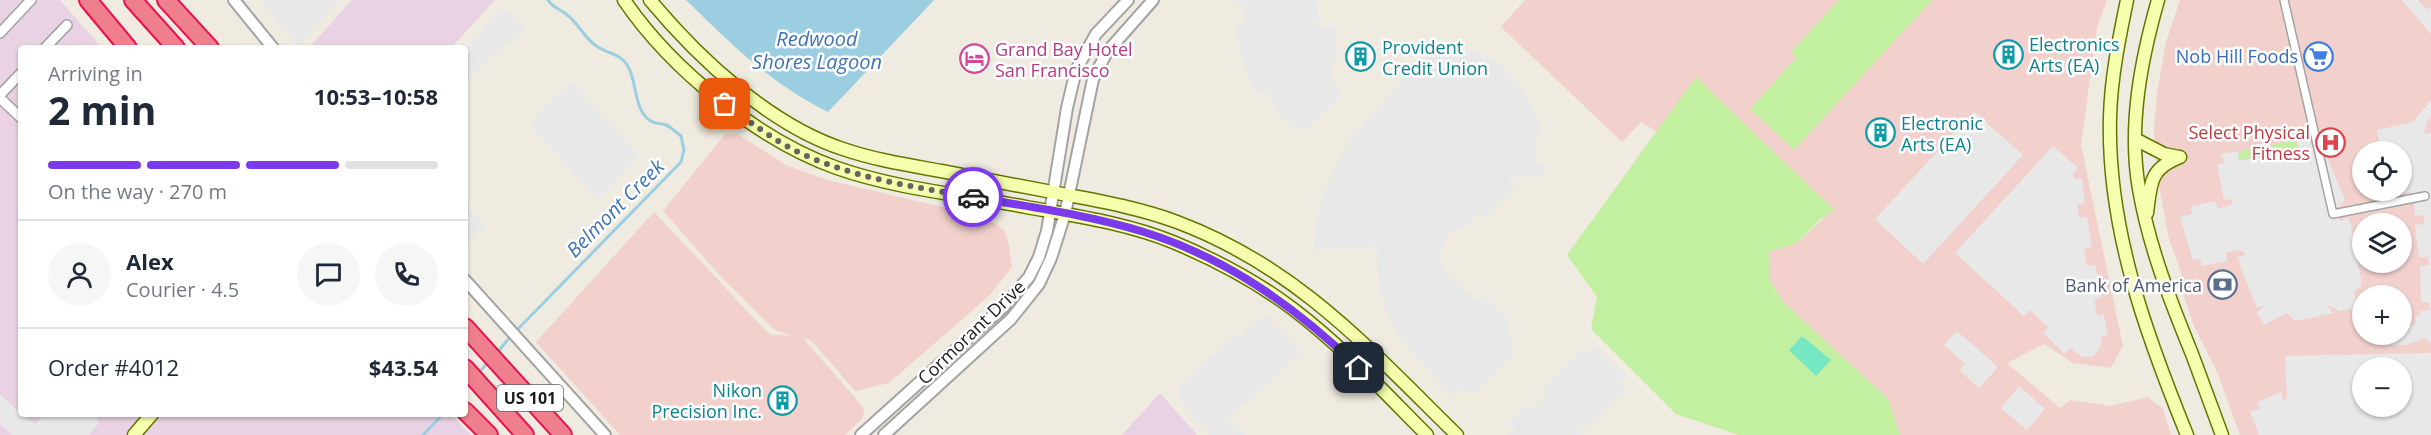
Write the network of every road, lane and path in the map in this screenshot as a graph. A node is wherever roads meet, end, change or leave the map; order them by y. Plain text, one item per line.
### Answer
1 (31, 0) edge
2 (87, 0) edge
3 (133, 0) edge
4 (166, 0) edge
5 (234, 0) edge
6 (624, 0) edge
7 (650, 0) edge
8 (1128, 0) edge
9 (1153, 0) edge
10 (2127, 0) edge
11 (2158, 0) edge
12 (2284, 0) edge
13 (67, 25) dead end
14 (0, 33) edge
15 (48, 45) edge
16 (125, 45) edge
17 (173, 45) edge
18 (207, 45) edge
19 (271, 45) edge
20 (18, 76) edge
21 (0, 96) edge
22 (18, 115) edge
23 (2136, 139) junction
24 (1053, 192) junction
25 (1068, 195) junction
26 (2426, 196) dead end
27 (1051, 211) junction
28 (1065, 214) junction
29 (2146, 224) junction
30 (468, 283) edge
31 (468, 330) edge
32 (471, 375) edge
33 (468, 414) edge
34 (149, 417) edge
35 (134, 435) edge
36 (489, 435) edge
37 (525, 435) edge
38 (563, 435) edge
39 (605, 435) edge
40 (861, 435) edge
41 (884, 435) edge
42 (1427, 435) edge
43 (1457, 435) edge
44 (2187, 435) edge
45 (2222, 435) edge

1 - 14 street
2 - 16 highway
3 - 17 highway
4 - 18 highway
5 - 19 street
6 - 27 main road
7 - 24 main road
8 - 24 street, Cormorant Drive
9 - 25 street, Cormorant Drive
10 - 44 main road
11 - 23 main road
12 - 26 street
13 - 15 street
20 - 21 street
21 - 22 street
23 - 29 main road
23 - 29 main road
24 - 25 main road
24 - 27 street, Cormorant Drive
25 - 28 street, Cormorant Drive
25 - 43 main road
27 - 28 main road
27 - 40 street, Cormorant Drive
28 - 41 street, Cormorant Drive
28 - 42 main road
29 - 45 main road
30 - 39 street
31 - 38 highway, US 101
32 - 37 highway, US 101
33 - 36 highway
34 - 35 main road

